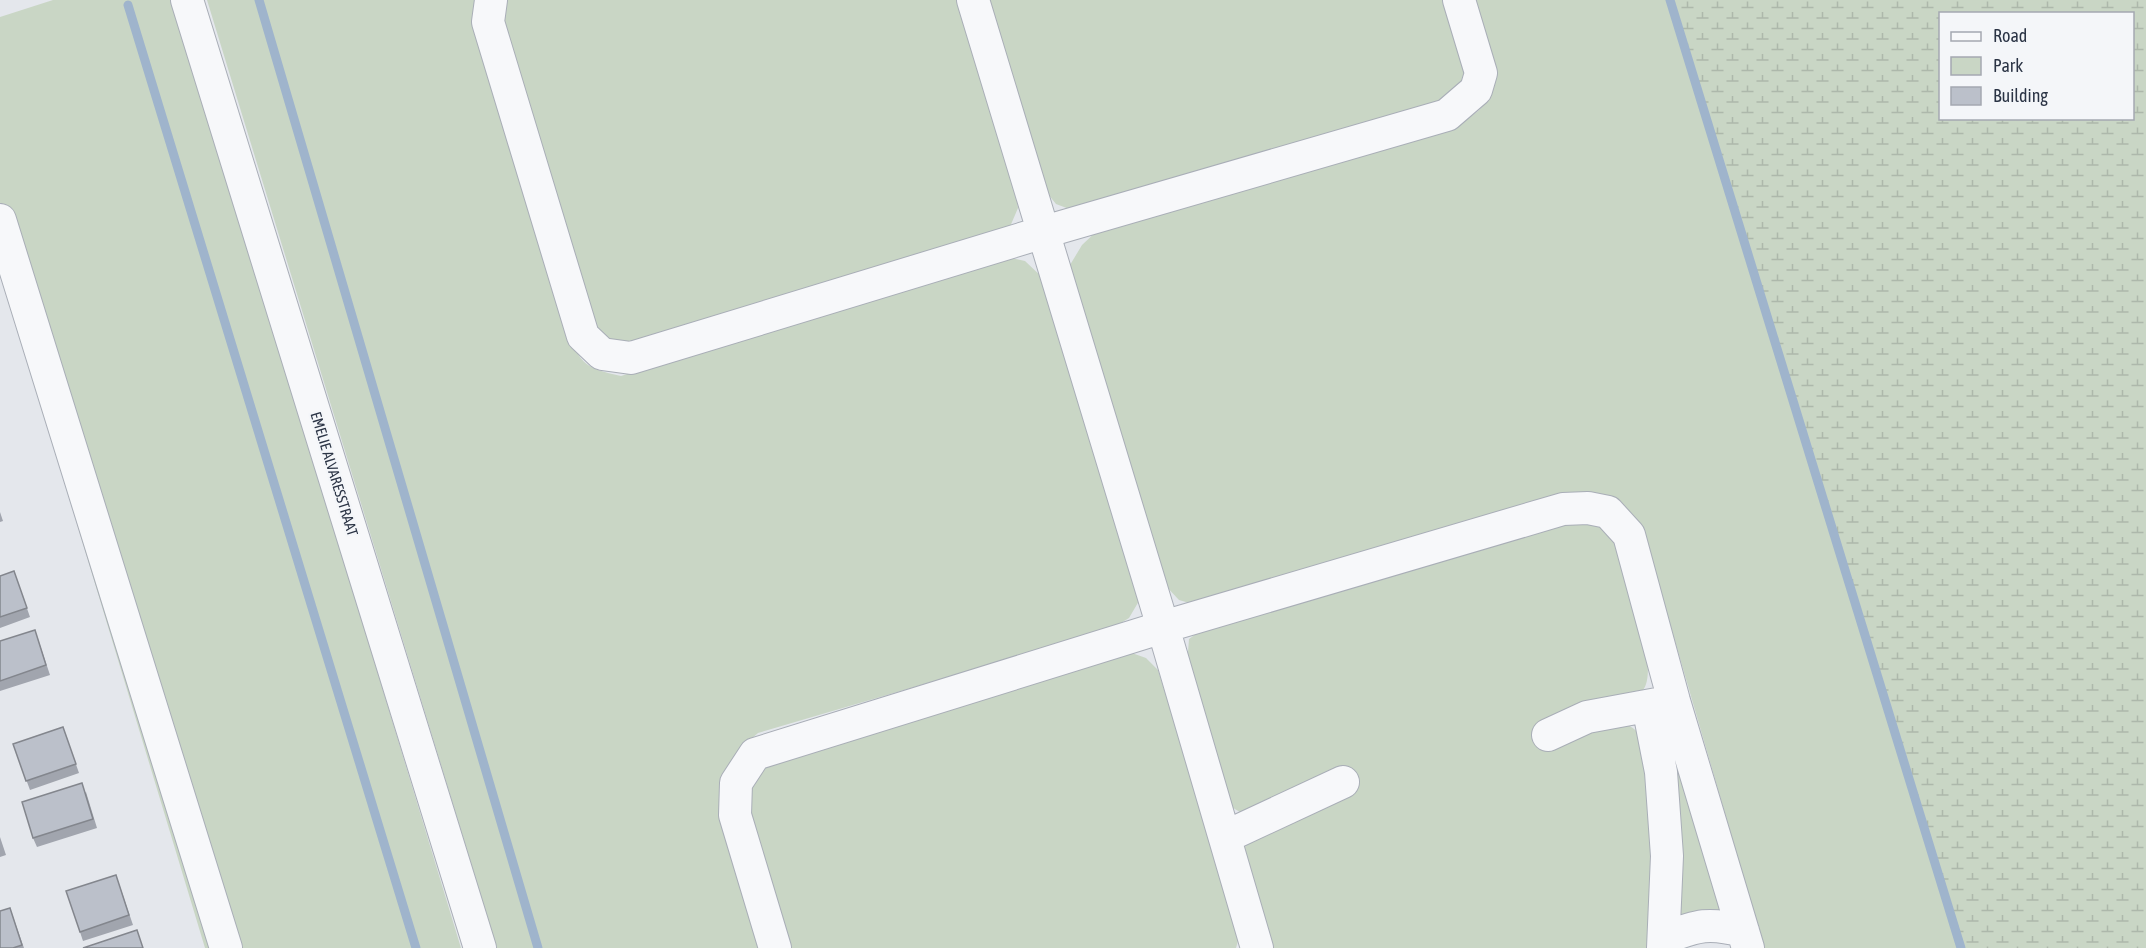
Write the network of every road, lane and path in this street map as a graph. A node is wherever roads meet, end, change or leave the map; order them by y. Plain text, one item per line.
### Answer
1 (187, 0) edge
2 (491, 0) edge
3 (973, 0) edge
4 (1459, 0) edge
5 (0, 220) edge
6 (1044, 232) junction
7 (1163, 627) junction
8 (1661, 704) junction
9 (1548, 735) dead end
10 (1343, 782) dead end
11 (1225, 837) junction
12 (1746, 939) edge
13 (1664, 943) edge
14 (226, 948) edge
15 (480, 948) edge
16 (775, 948) edge
17 (1256, 948) edge

1 - 15 street, EMELIE ALVARESSTRAAT
2 - 6 street
3 - 6 street
4 - 6 street
5 - 14 street
6 - 7 street
7 - 8 street
7 - 11 street
7 - 16 street
8 - 9 street
8 - 12 street
8 - 13 street
10 - 11 street
11 - 17 street
12 - 13 street

